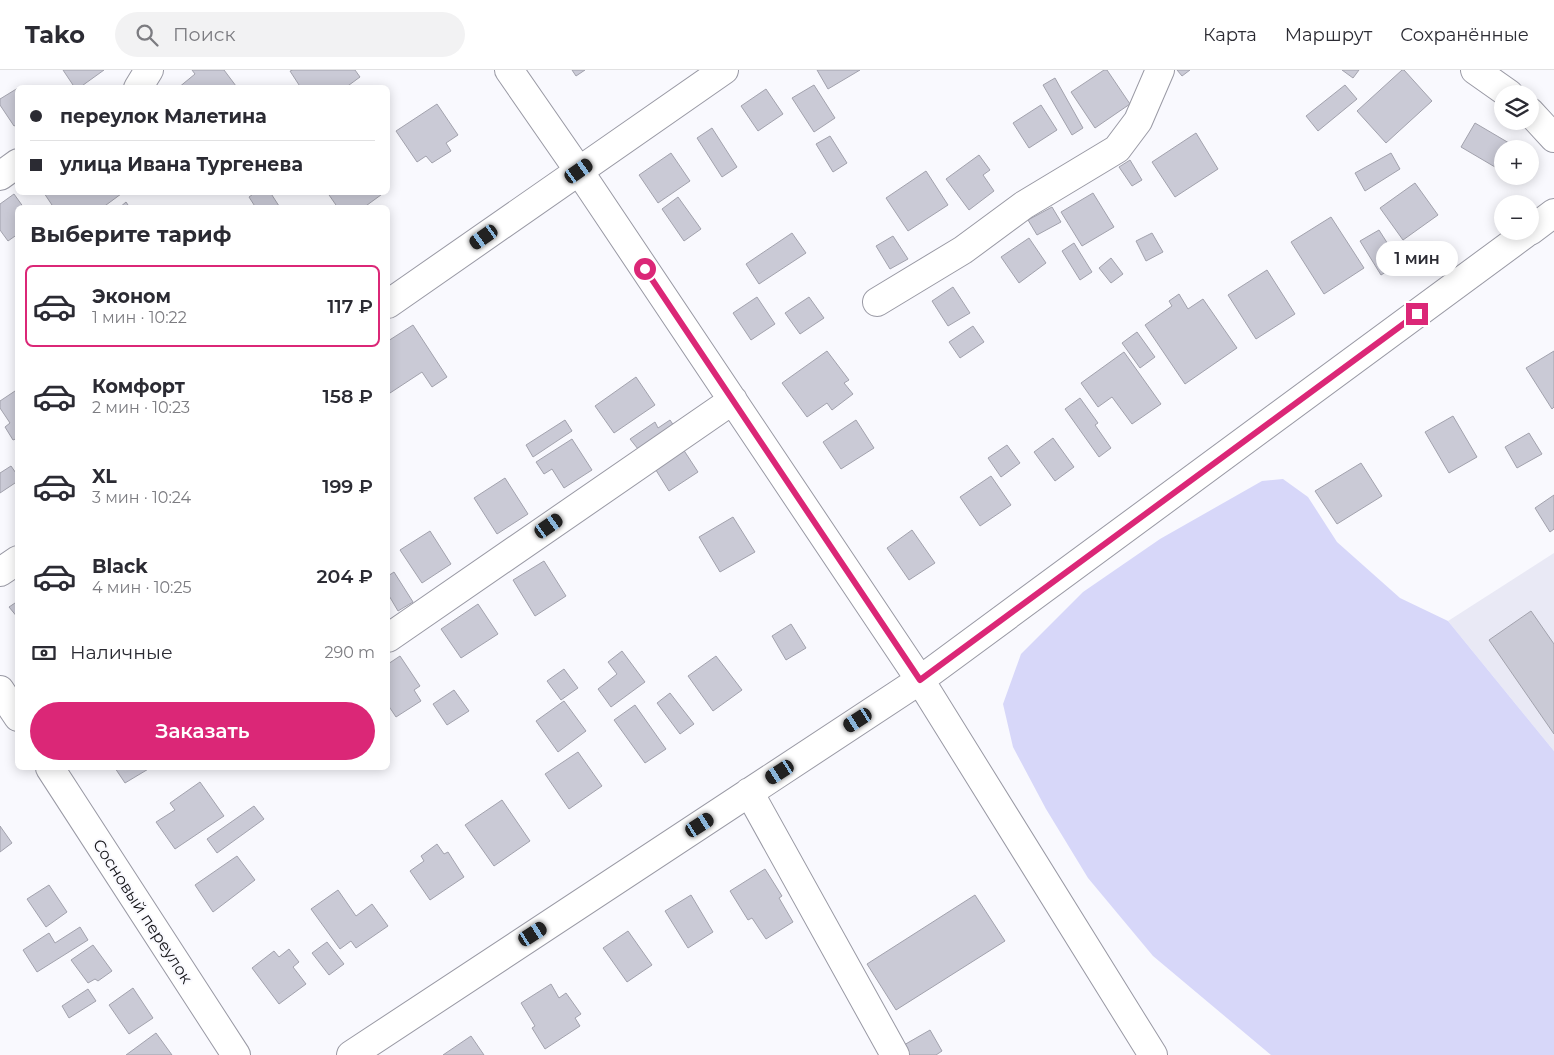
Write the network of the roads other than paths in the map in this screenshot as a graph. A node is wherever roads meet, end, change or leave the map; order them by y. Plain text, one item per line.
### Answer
1 (149, 70) edge
2 (509, 70) edge
3 (724, 70) edge
4 (1160, 70) edge
5 (1475, 70) edge
6 (140, 85) edge
7 (1496, 85) edge
8 (1539, 122) edge
9 (1554, 138) edge
10 (15, 165) edge
11 (579, 171) junction
12 (0, 176) edge
13 (1554, 213) edge
14 (1539, 224) edge
15 (1518, 240) edge
16 (877, 302) dead end
17 (390, 303) edge
18 (732, 400) junction
19 (15, 562) edge
20 (0, 572) edge
21 (390, 637) edge
22 (920, 680) junction
23 (0, 690) edge
24 (15, 712) edge
25 (51, 770) edge
26 (750, 792) junction
27 (236, 1055) edge
28 (351, 1055) edge
29 (894, 1055) edge
30 (1154, 1055) edge

1 - 6 street
2 - 11 street
3 - 11 street
4 - 16 street
5 - 7 street
8 - 9 street
10 - 12 street
11 - 17 street
11 - 18 street
13 - 14 street
15 - 22 street
18 - 21 street
18 - 22 street
19 - 20 street
22 - 26 street
22 - 30 street
23 - 24 street
25 - 27 street, Сосновый переулок
26 - 28 street
26 - 29 street

